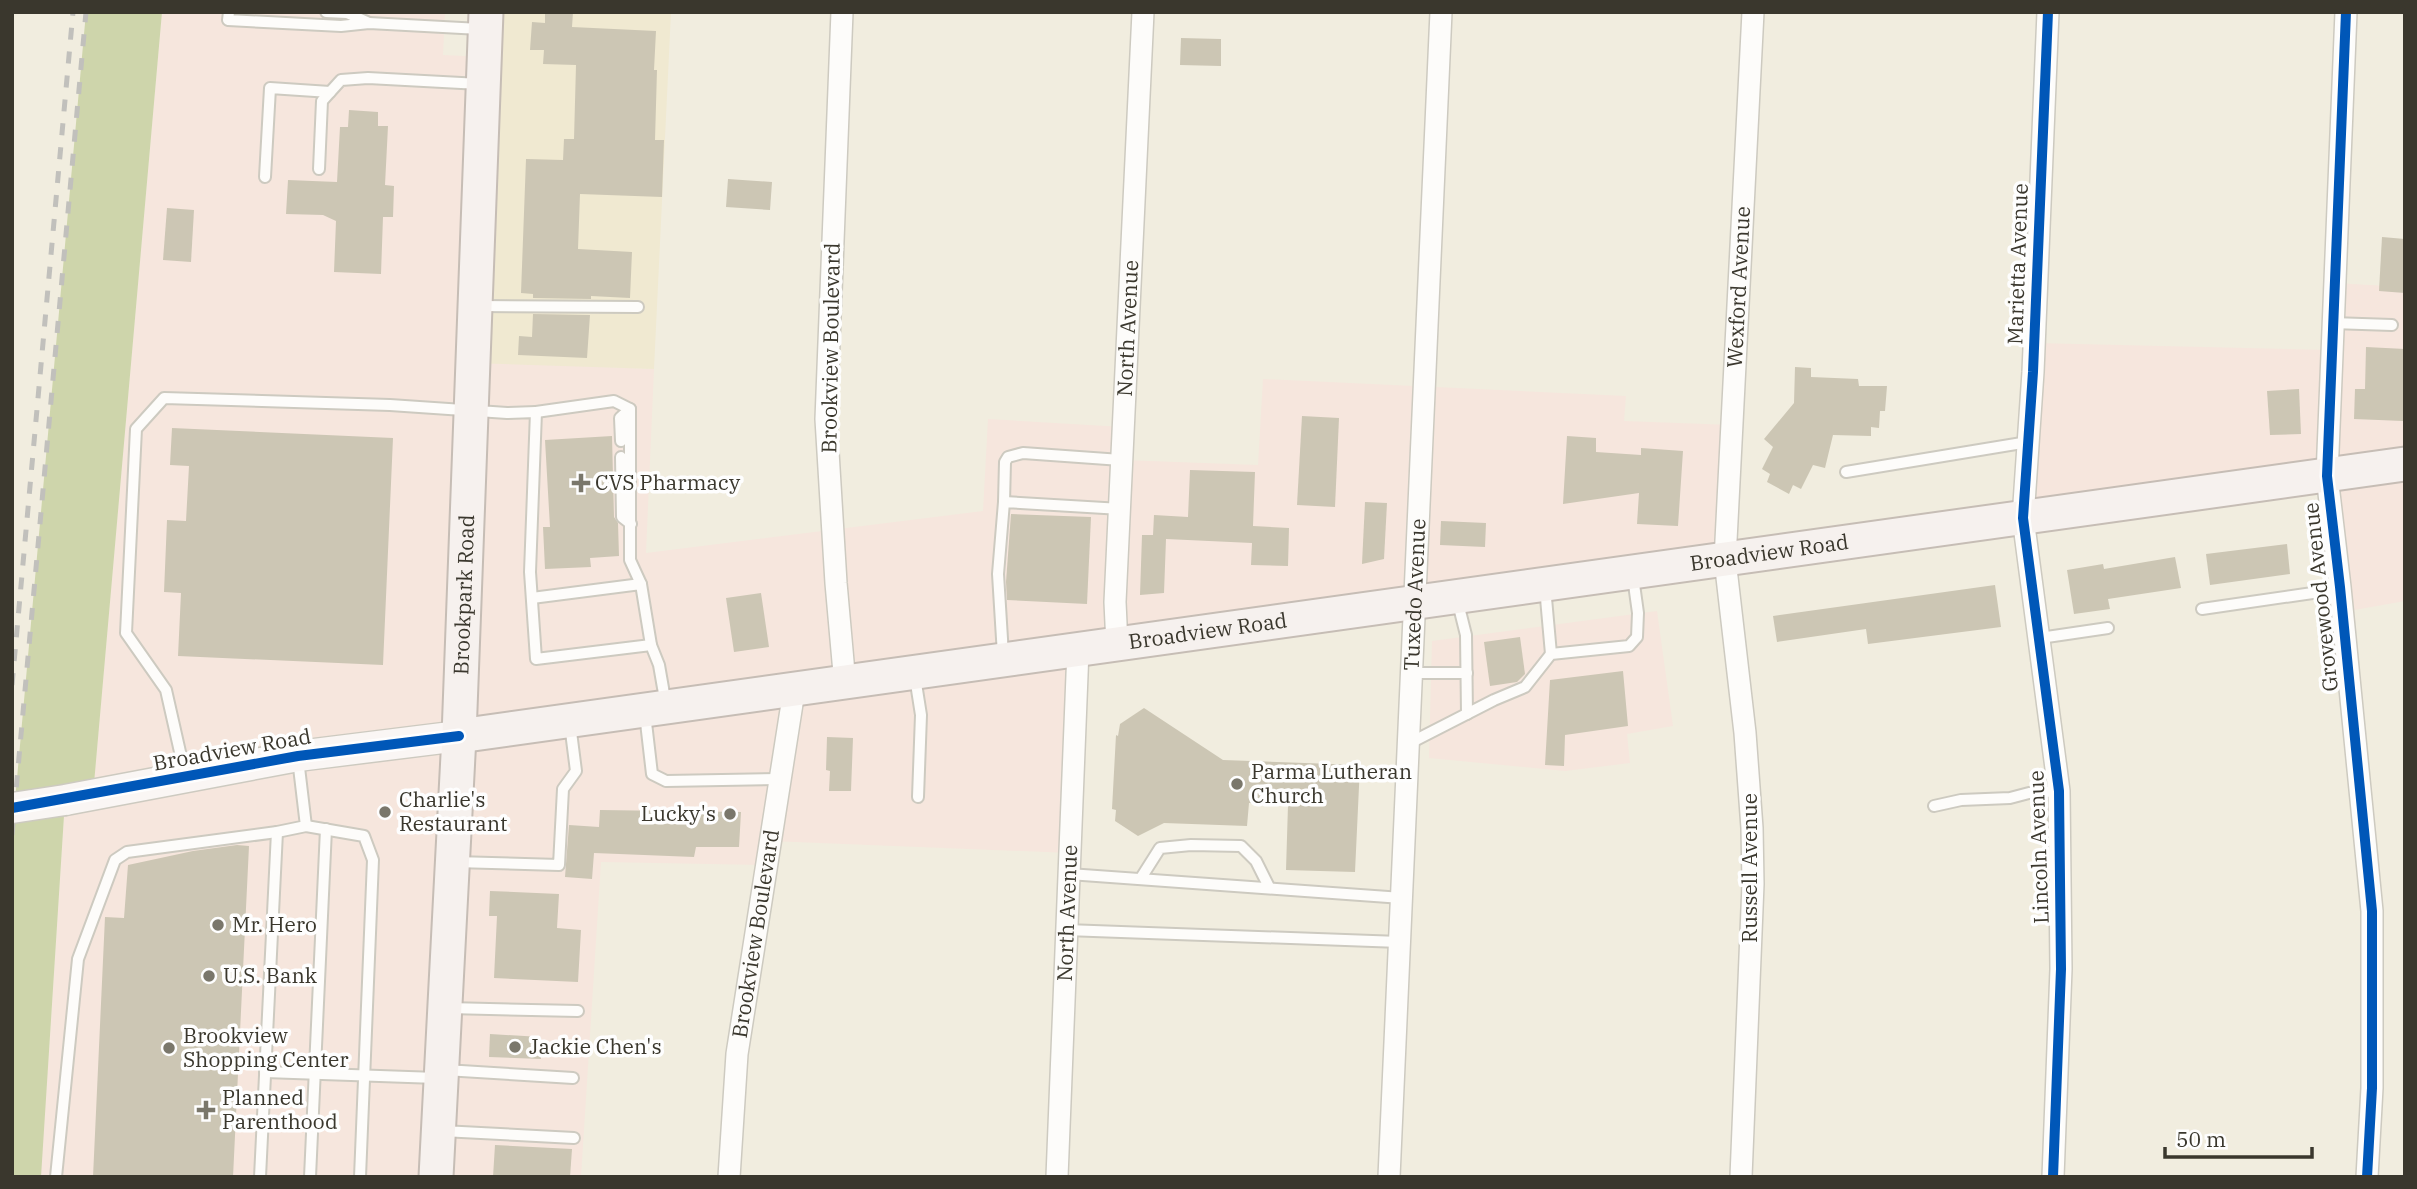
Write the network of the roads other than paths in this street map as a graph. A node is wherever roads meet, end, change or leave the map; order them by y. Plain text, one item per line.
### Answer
1 (229, 12) edge
2 (326, 12) edge
3 (842, 12) edge
4 (1143, 12) edge
5 (1441, 12) edge
6 (1753, 12) edge
7 (2048, 12) edge
8 (2346, 12) edge
9 (486, 21) edge
10 (369, 23) junction
11 (484, 84) junction
12 (330, 92) junction
13 (319, 169) dead end
14 (265, 177) dead end
15 (476, 306) junction
16 (638, 307) dead end
17 (2332, 323) junction
18 (2392, 325) dead end
19 (630, 409) junction
20 (472, 411) junction
21 (536, 412) junction
22 (621, 441) dead end
23 (2028, 442) junction
24 (621, 457) dead end
25 (1121, 460) junction
26 (2405, 464) edge
27 (1846, 472) dead end
28 (2327, 476) junction
29 (1004, 502) junction
30 (1121, 509) junction
31 (2022, 518) junction
32 (631, 524) junction
33 (1725, 561) junction
34 (1632, 573) junction
35 (641, 584) junction
36 (1545, 585) junction
37 (2340, 589) junction
38 (1456, 596) junction
39 (532, 598) junction
40 (1415, 602) junction
41 (2202, 609) dead end
42 (2108, 628) dead end
43 (2040, 638) junction
44 (652, 645) junction
45 (1117, 645) junction
46 (1078, 650) junction
47 (1551, 654) junction
48 (1004, 661) junction
49 (1412, 673) junction
50 (1466, 673) junction
51 (915, 674) junction
52 (845, 684) junction
53 (794, 691) junction
54 (656, 710) junction
55 (1467, 714) junction
56 (570, 722) junction
57 (459, 736) junction
58 (1408, 744) junction
59 (298, 756) junction
60 (186, 777) junction
61 (780, 779) junction
62 (2059, 790) junction
63 (918, 797) dead end
64 (1934, 806) dead end
65 (12, 808) edge
66 (306, 825) junction
67 (326, 829) junction
68 (277, 832) junction
69 (453, 862) junction
70 (1069, 874) junction
71 (1141, 878) junction
72 (1269, 887) junction
73 (1402, 898) junction
74 (1066, 929) junction
75 (1400, 942) junction
76 (445, 1007) junction
77 (578, 1011) dead end
78 (265, 1072) junction
79 (315, 1074) junction
80 (442, 1074) junction
81 (364, 1075) junction
82 (573, 1078) dead end
83 (439, 1131) junction
84 (573, 1138) dead end
85 (56, 1177) edge
86 (260, 1177) edge
87 (310, 1177) edge
88 (360, 1177) edge
89 (436, 1177) edge
90 (729, 1177) edge
91 (1057, 1177) edge
92 (1389, 1177) edge
93 (1741, 1177) edge
94 (2053, 1177) edge
95 (2367, 1177) edge

1 - 10 lane
2 - 10 lane
3 - 52 street, Brookview Boulevard
4 - 25 street, North Avenue
5 - 40 street, Tuxedo Avenue
6 - 33 street, Wexford Avenue
7 - 23 street, Marietta Avenue
8 - 17 street, Grovewood Avenue
9 - 10 lane
9 - 11 main road, Brookpark Road
11 - 12 lane
11 - 15 main road, Brookpark Road
12 - 13 lane
12 - 14 lane
15 - 16 lane
15 - 20 main road, Brookpark Road
17 - 18 lane
17 - 28 street, Grovewood Avenue
19 - 21 lane
19 - 22 lane
19 - 32 lane
20 - 21 lane
20 - 57 main road, Brookpark Road
20 - 60 lane
21 - 39 lane
23 - 27 lane
23 - 31 street, Marietta Avenue
24 - 32 lane
25 - 29 lane
25 - 30 street, North Avenue
26 - 28 main road, Broadview Road
28 - 31 main road, Broadview Road
28 - 37 street, Grovewood Avenue
29 - 30 lane
29 - 48 lane
30 - 45 street, North Avenue
31 - 33 main road, Broadview Road
31 - 43 street, Lincoln Avenue
32 - 35 lane
33 - 34 main road, Broadview Road
33 - 93 street, Russell Avenue
34 - 36 main road, Broadview Road
34 - 47 lane
35 - 39 lane
35 - 44 lane
36 - 38 main road, Broadview Road
36 - 47 lane
37 - 41 lane
37 - 95 street, Grovewood Avenue
38 - 40 main road, Broadview Road
38 - 50 lane
39 - 44 lane
40 - 45 main road, Broadview Road
40 - 49 street, Tuxedo Avenue
42 - 43 lane
43 - 62 street, Lincoln Avenue
44 - 54 lane
45 - 46 main road, Broadview Road
46 - 48 main road, Broadview Road
46 - 70 street, North Avenue
47 - 55 lane
48 - 51 main road, Broadview Road
49 - 50 lane
49 - 58 street, Tuxedo Avenue
50 - 55 lane
51 - 52 main road, Broadview Road
51 - 63 lane
52 - 53 main road, Broadview Road
53 - 54 main road, Broadview Road
53 - 61 street, Brookview Boulevard
54 - 56 main road, Broadview Road
54 - 61 lane
55 - 58 lane
56 - 57 main road, Broadview Road
56 - 69 lane
57 - 59 main road, Broadview Road
57 - 69 main road, Brookpark Road
58 - 73 street, Tuxedo Avenue
59 - 60 main road, Broadview Road
59 - 66 lane
60 - 65 main road, Broadview Road, bridge
61 - 90 street, Brookview Boulevard
62 - 64 lane
62 - 94 street, Lincoln Avenue
66 - 67 lane
66 - 68 lane
67 - 79 lane
67 - 81 lane
68 - 78 lane
68 - 85 lane
69 - 76 main road, Brookpark Road
70 - 71 lane
70 - 74 street, North Avenue
71 - 72 lane
71 - 72 lane
72 - 73 lane
73 - 75 street, Tuxedo Avenue
74 - 75 lane
74 - 91 street, North Avenue
75 - 92 street, Tuxedo Avenue
76 - 77 lane
76 - 80 main road, Brookpark Road
78 - 79 lane
78 - 86 lane
79 - 81 lane
79 - 87 lane
80 - 81 lane
80 - 82 lane
80 - 83 main road, Brookpark Road
81 - 88 lane
83 - 84 lane
83 - 89 main road, Brookpark Road

